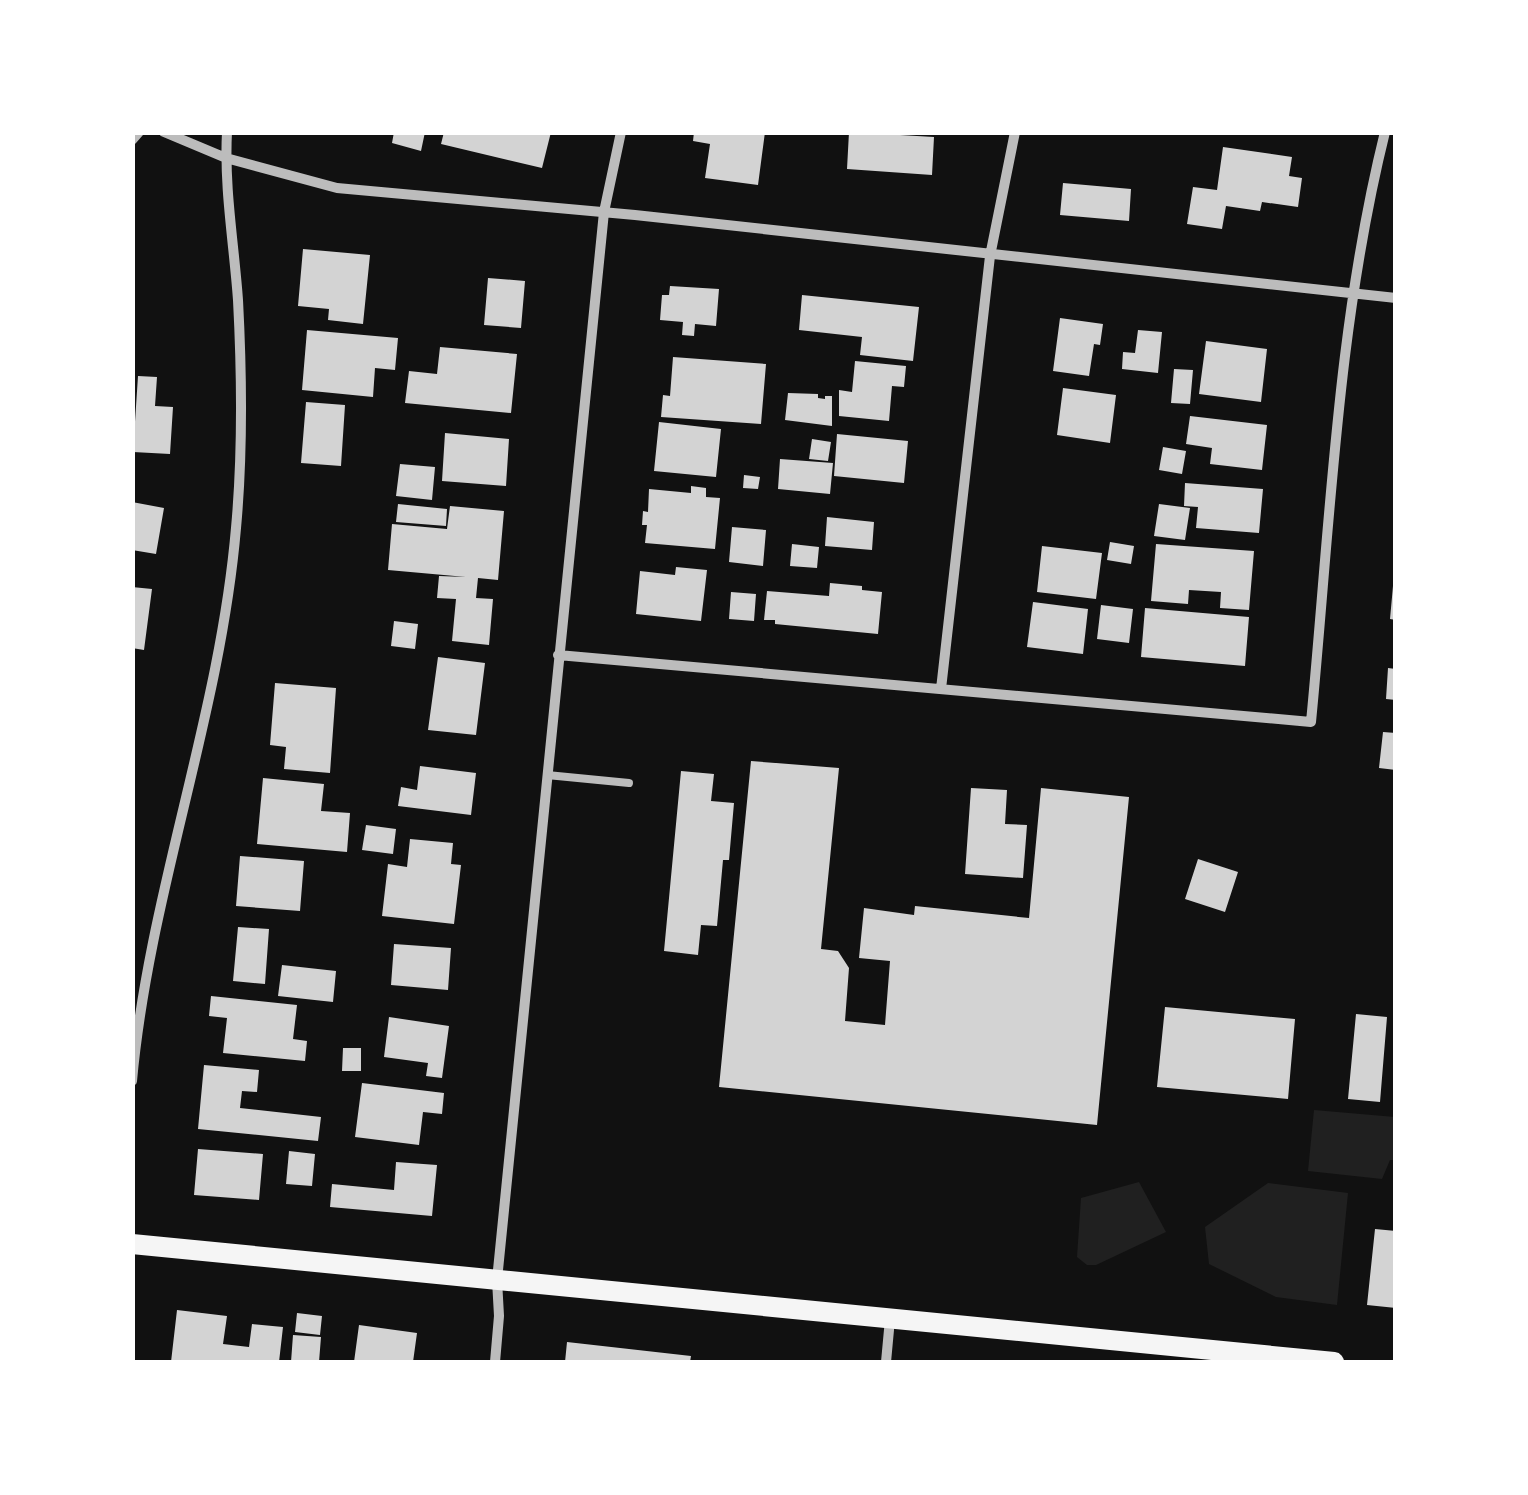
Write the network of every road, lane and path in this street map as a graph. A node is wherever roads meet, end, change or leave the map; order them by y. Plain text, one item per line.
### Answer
1 (138, 132) edge
2 (164, 132) edge
3 (227, 132) edge
4 (621, 132) edge
5 (1015, 132) edge
6 (1385, 132) edge
7 (132, 140) edge
8 (226, 158) junction
9 (604, 212) junction
10 (990, 256) junction
11 (1352, 294) junction
12 (1396, 298) edge
13 (558, 654) junction
14 (942, 689) junction
15 (548, 774) junction
16 (629, 783) dead end
17 (132, 1081) edge
18 (132, 1244) edge
19 (497, 1280) junction
20 (890, 1319) junction
21 (1256, 1359) edge
22 (494, 1362) edge
23 (886, 1362) edge
24 (1334, 1362) edge

1 - 7 street
2 - 8 street
3 - 8 street
4 - 9 street
5 - 10 street
6 - 11 street
8 - 9 street
8 - 17 street
9 - 10 street
9 - 13 street
10 - 11 street
10 - 14 street
11 - 12 street
11 - 14 street
13 - 14 street
13 - 15 street
15 - 16 lane
15 - 19 street
18 - 19 main road
19 - 20 main road
19 - 22 street
20 - 21 main road
20 - 23 street
21 - 24 main road

